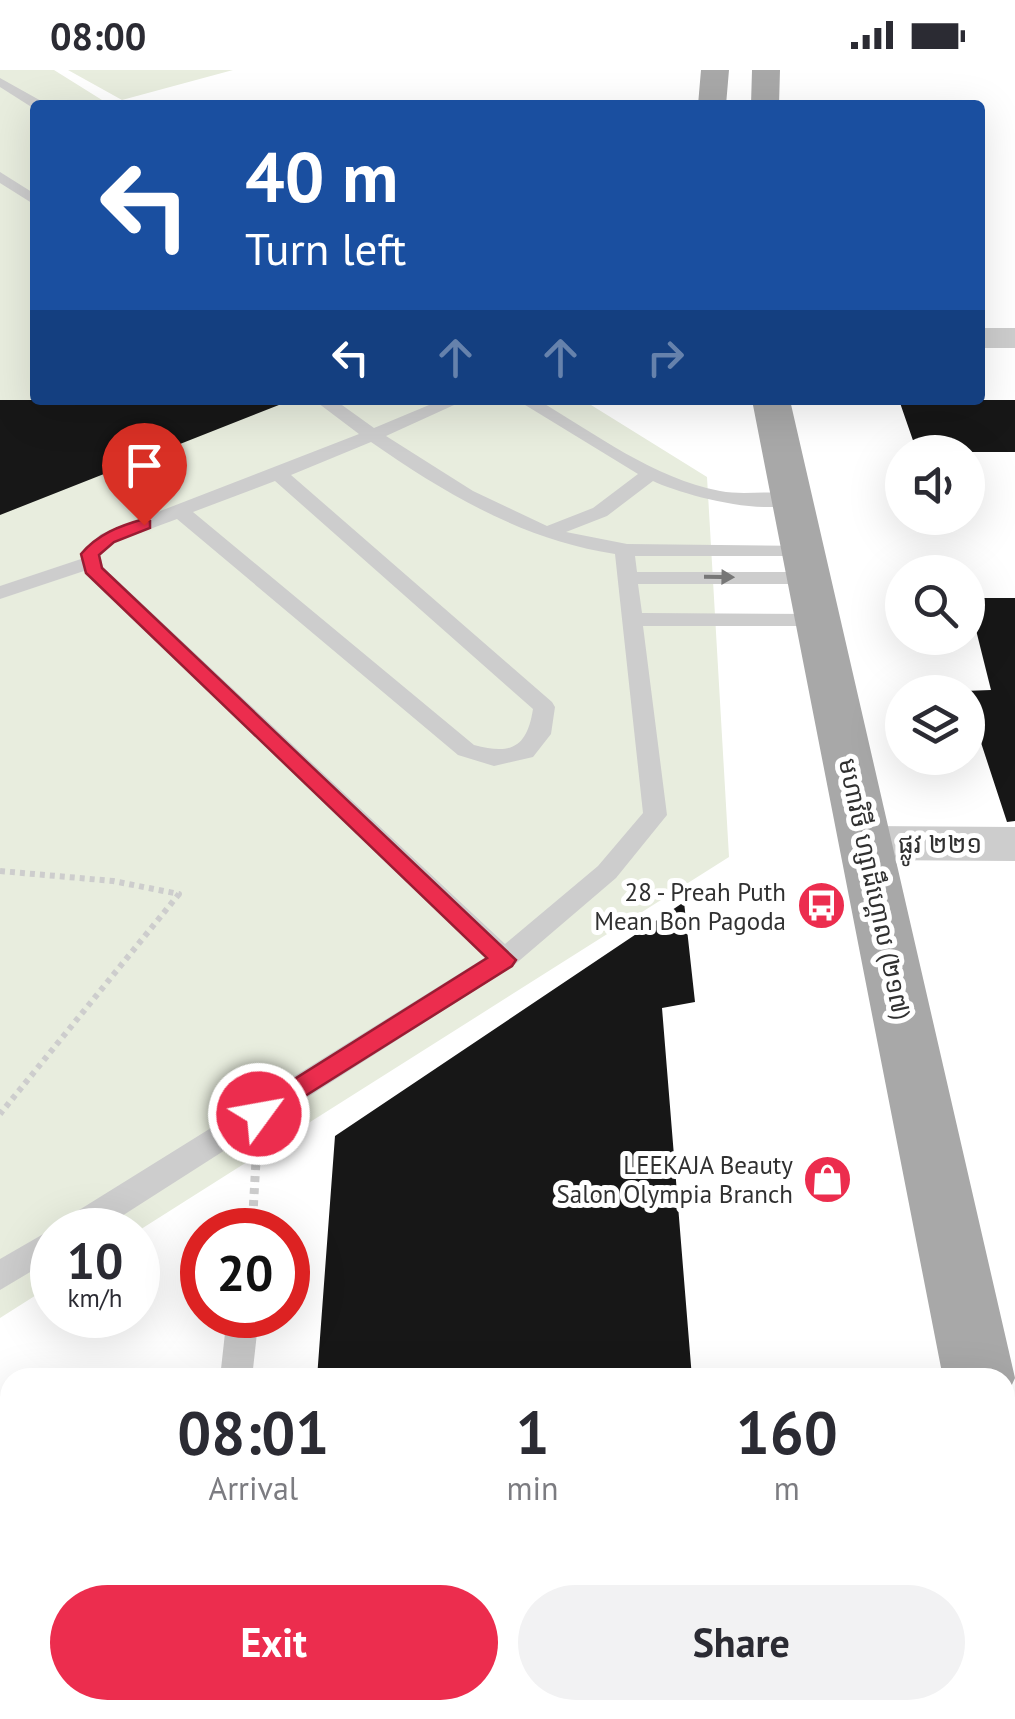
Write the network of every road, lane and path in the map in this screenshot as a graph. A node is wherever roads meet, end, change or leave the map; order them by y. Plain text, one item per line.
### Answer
1 (715, 70) edge
2 (766, 70) edge
3 (0, 82) edge
4 (30, 100) edge
5 (712, 100) edge
6 (765, 100) edge
7 (0, 176) edge
8 (30, 198) edge
9 (0, 202) edge
10 (985, 338) edge
11 (1015, 338) edge
12 (330, 405) edge
13 (444, 405) edge
14 (535, 405) edge
15 (772, 405) edge
16 (374, 435) junction
17 (652, 473) junction
18 (278, 474) junction
19 (180, 511) junction
20 (548, 532) junction
21 (624, 550) junction
22 (92, 562) junction
23 (806, 562) junction
24 (628, 578) junction
25 (0, 593) edge
26 (634, 619) junction
27 (866, 843) junction
28 (1015, 844) edge
29 (0, 871) edge
30 (504, 960) junction
31 (0, 1114) edge
32 (259, 1114) junction
33 (109, 1208) edge
34 (253, 1208) edge
35 (30, 1258) edge
36 (0, 1276) edge
37 (241, 1338) edge
38 (237, 1368) edge
39 (977, 1368) edge

1 - 5 main road
2 - 6 main road
3 - 4 lane
7 - 8 lane
8 - 9 lane
10 - 11 street
12 - 16 lane
13 - 16 lane
14 - 17 lane
15 - 23 main road, មហាវិថី ហ្សាដឹហ្គោល (២១៧)
16 - 18 lane
16 - 20 lane
17 - 20 lane
17 - 23 lane
18 - 19 lane
18 - 19 lane
19 - 22 lane
20 - 21 lane
21 - 23 lane
21 - 24 lane
22 - 25 lane
22 - 30 lane
24 -> 23 lane
23 - 26 lane
23 - 27 main road, មហាវិថី ហ្សាដឹហ្គោល (២១៧)
24 - 26 lane
26 - 30 lane
27 - 28 street, ផ្លូវ ២២១
27 - 39 main road, មហាវិថី ហ្សាដឹហ្គោល (២១៧)
29 - 31 path
30 - 32 lane
32 - 33 lane
32 - 34 path
35 - 36 lane
37 - 38 lane

